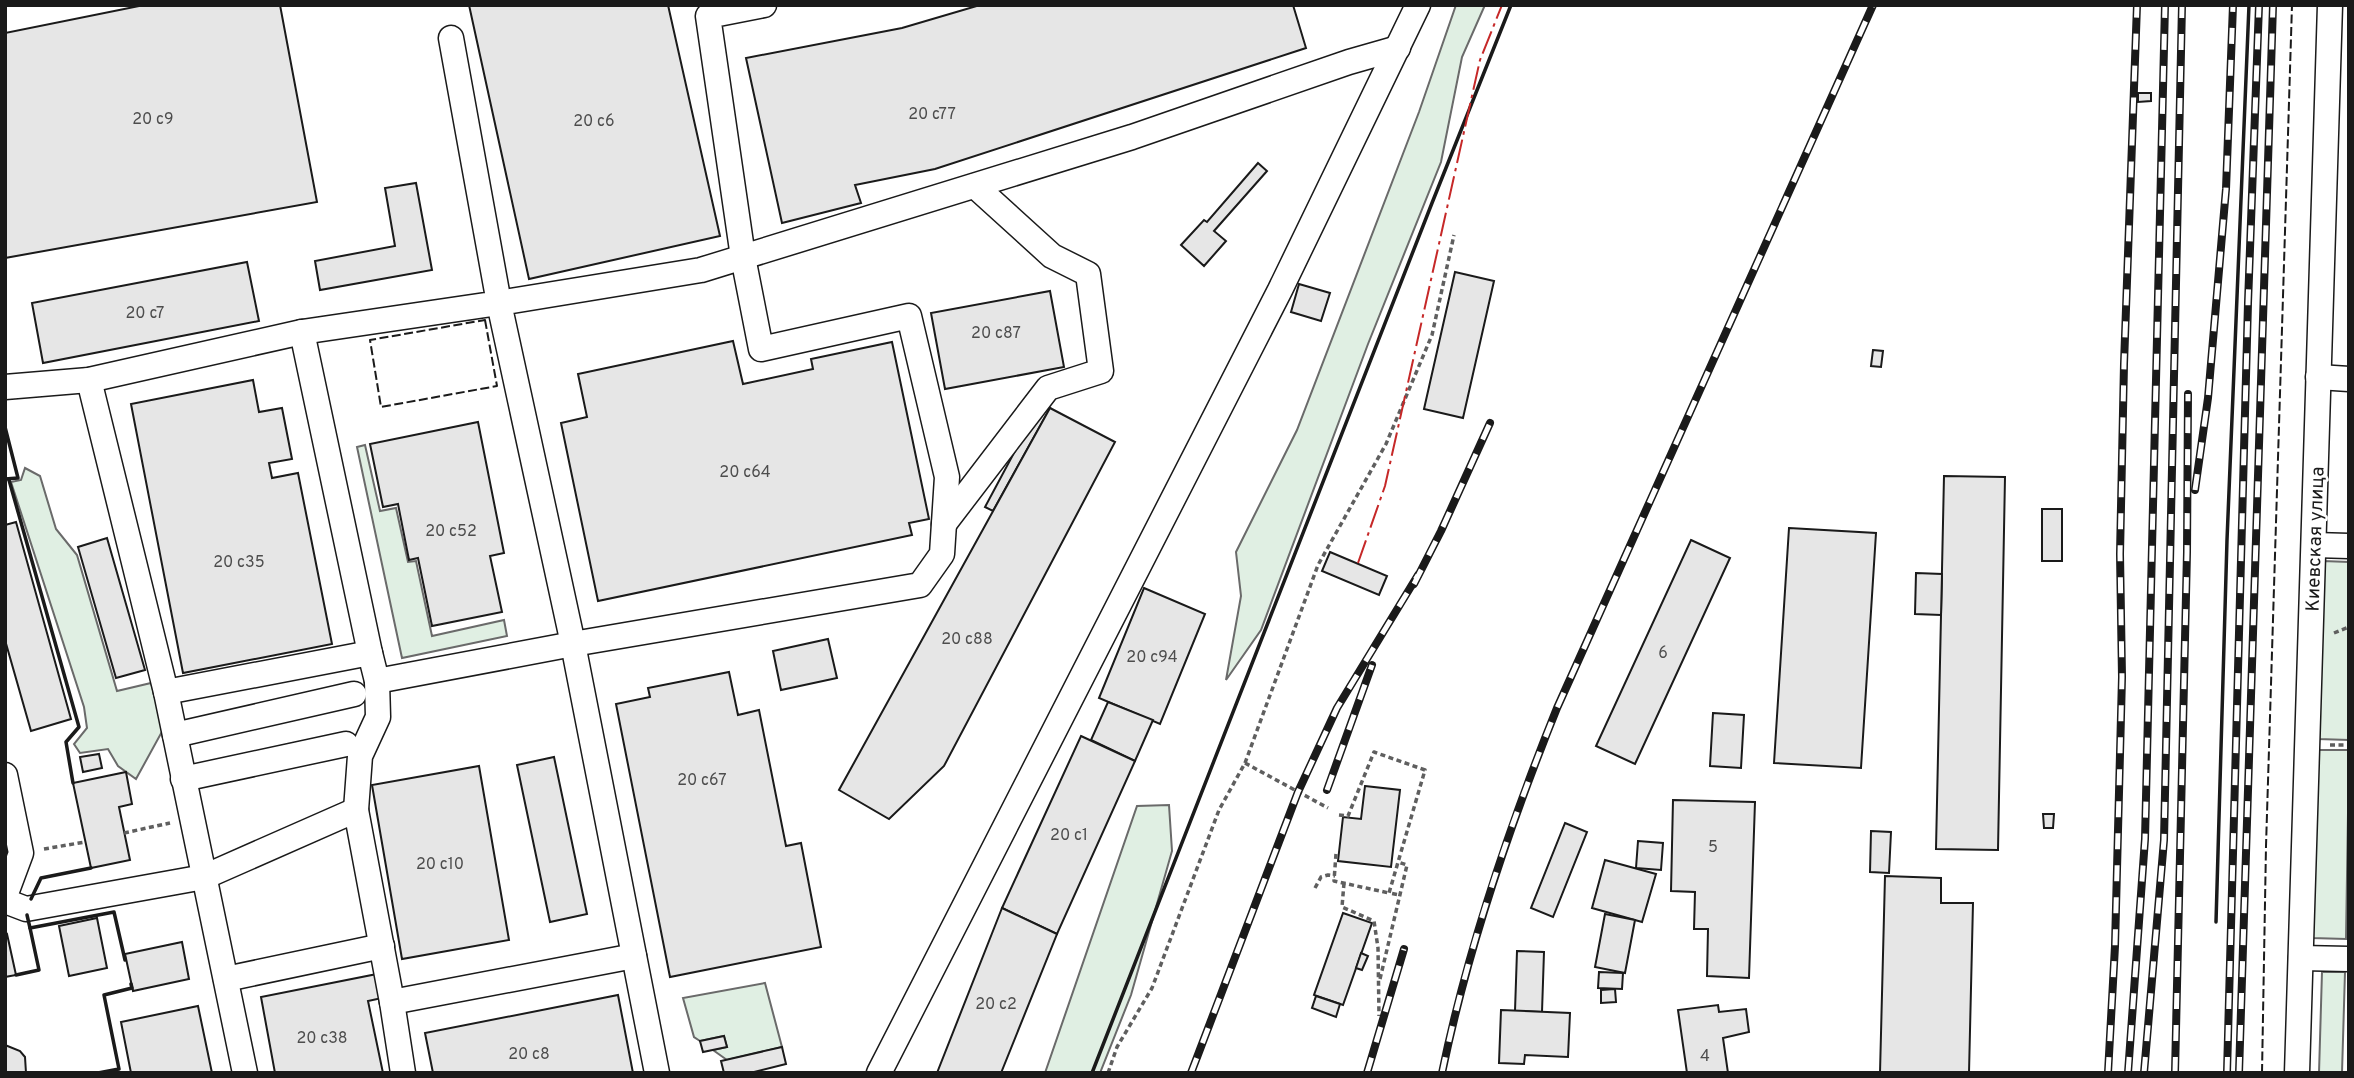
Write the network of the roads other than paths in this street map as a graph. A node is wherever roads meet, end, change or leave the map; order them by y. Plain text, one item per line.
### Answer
1 (764, 5) edge
2 (1418, 5) edge
3 (2330, 5) edge
4 (451, 38) dead end
5 (1398, 48) junction
6 (975, 186) junction
7 (743, 257) junction
8 (499, 303) junction
9 (302, 332) junction
10 (2319, 377) junction
11 (2349, 379) edge
12 (89, 380) junction
13 (5, 387) edge
14 (944, 524) junction
15 (2314, 545) junction
16 (2349, 546) edge
17 (573, 644) junction
18 (370, 653) junction
19 (377, 681) junction
20 (166, 692) junction
21 (354, 694) dead end
22 (175, 735) junction
23 (346, 744) dead end
24 (5, 775) edge
25 (183, 779) junction
26 (356, 810) junction
27 (204, 877) junction
28 (5, 898) edge
29 (382, 946) junction
30 (634, 956) junction
31 (2301, 958) junction
32 (2349, 959) edge
33 (226, 979) junction
34 (392, 1002) junction
35 (245, 1073) edge
36 (403, 1073) edge
37 (657, 1073) edge
38 (879, 1073) edge
39 (2297, 1073) edge

1 - 7 street
2 - 5 street
3 - 10 street, Киевская улица
4 - 8 street
5 - 6 street
5 - 38 street
6 - 7 street
6 - 14 street
7 - 8 street
7 - 14 street
8 - 9 street
8 - 17 street
9 - 12 street
9 - 18 street
10 - 11 street
10 - 15 street, Киевская улица
12 - 13 street
12 - 20 street
14 - 17 street
15 - 16 street
15 - 31 street, Киевская улица
17 - 19 street
17 - 30 street
18 - 19 street
18 - 20 street
19 - 26 street
20 - 22 street
21 - 22 street
22 - 25 street
23 - 25 street
24 - 28 street
25 - 27 street
26 - 27 street
26 - 29 street
27 - 28 street
27 - 33 street
29 - 33 street
29 - 34 street
30 - 34 street
30 - 37 street
31 - 32 street
31 - 39 street, Киевская улица
33 - 35 street
34 - 36 street

